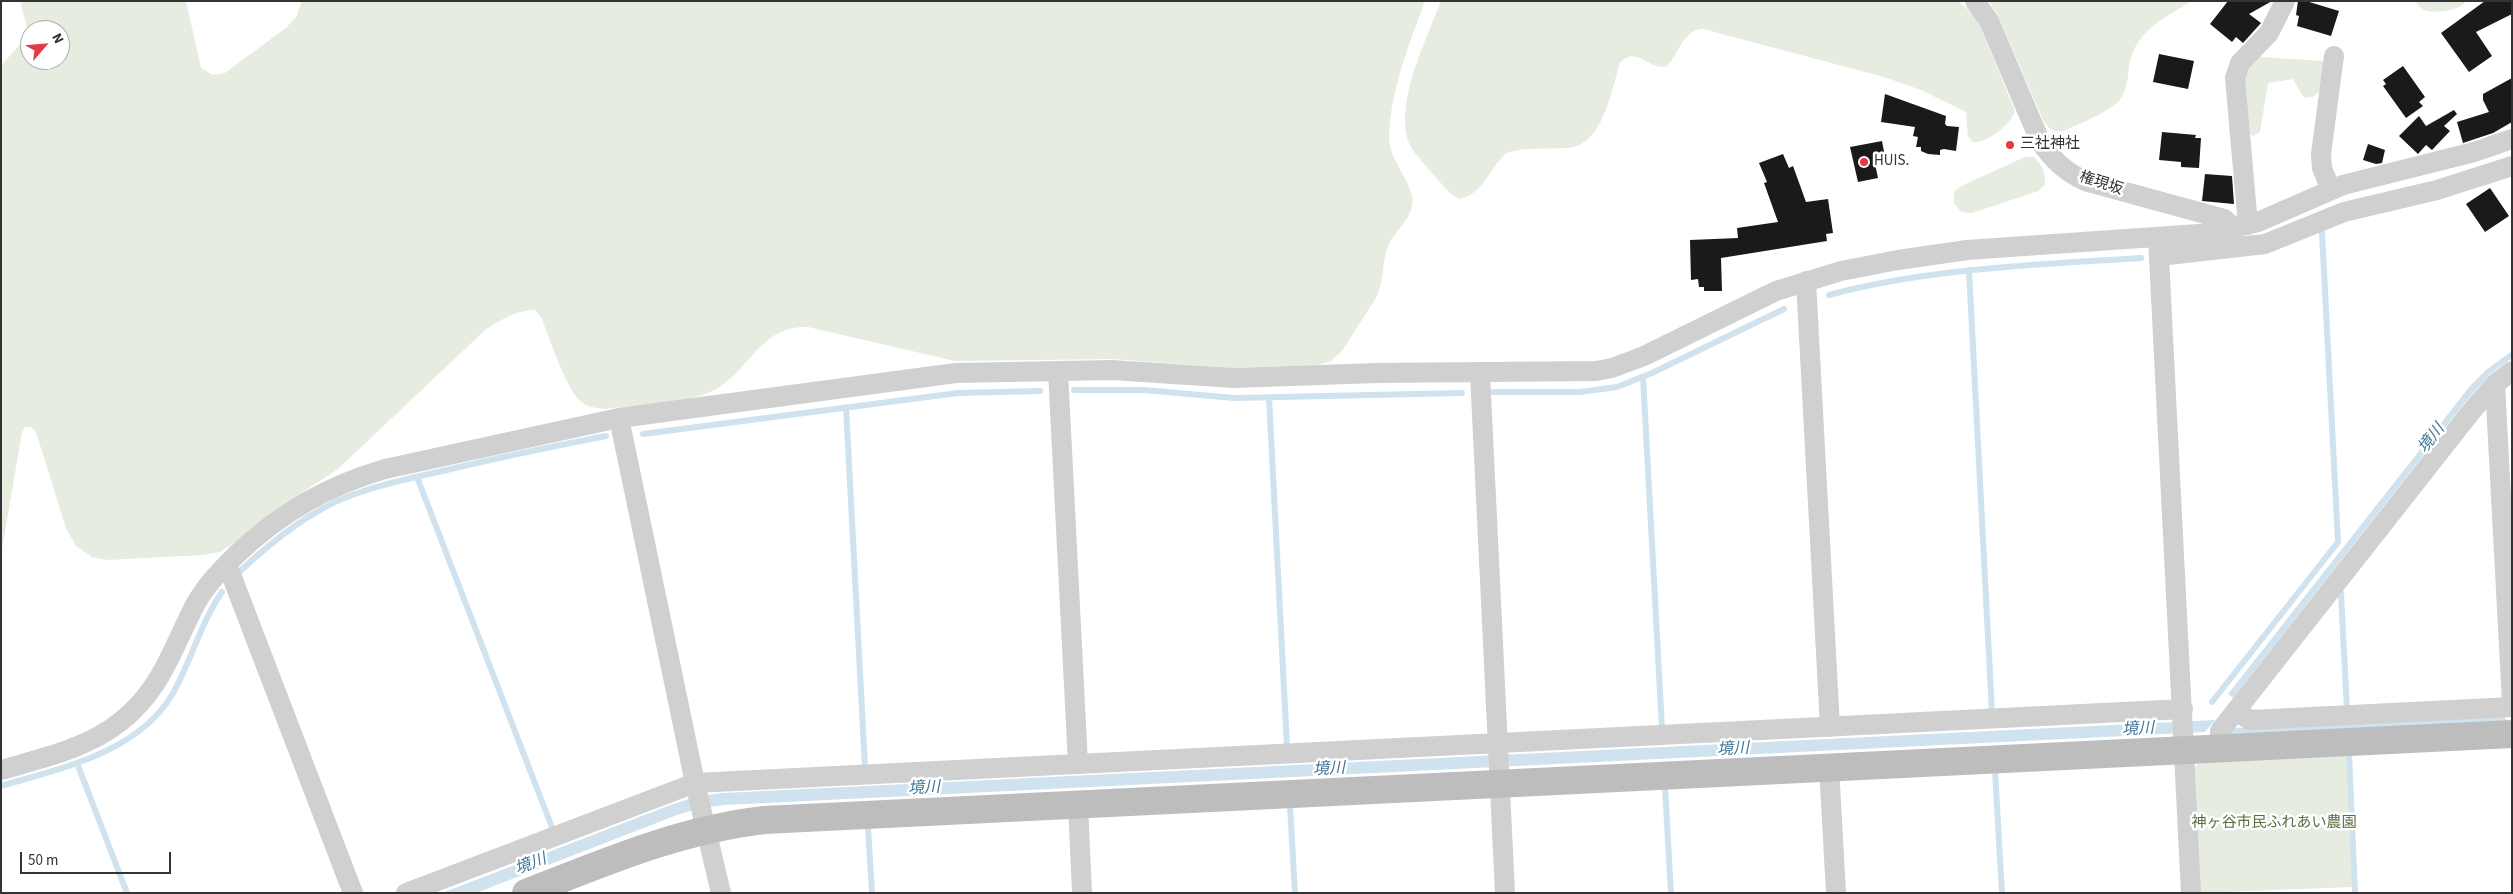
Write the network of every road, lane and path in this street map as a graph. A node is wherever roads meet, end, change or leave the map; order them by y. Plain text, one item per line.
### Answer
1 (1975, 1) edge
2 (2285, 1) edge
3 (2334, 56) dead end
4 (2512, 139) edge
5 (2512, 166) edge
6 (2331, 190) junction
7 (2242, 227) junction
8 (2158, 246) junction
9 (1806, 281) junction
10 (1058, 371) junction
11 (2512, 371) edge
12 (1480, 373) junction
13 (2495, 384) junction
14 (619, 418) junction
15 (227, 564) junction
16 (2512, 703) edge
17 (2512, 707) edge
18 (2236, 711) junction
19 (2183, 712) junction
20 (1830, 727) junction
21 (2511, 740) edge
22 (2184, 744) junction
23 (1498, 746) junction
24 (2221, 748) junction
25 (1078, 764) junction
26 (1829, 768) junction
27 (1, 770) edge
28 (1499, 778) junction
29 (696, 787) junction
30 (1078, 804) junction
31 (704, 822) junction
32 (353, 893) edge
33 (406, 893) edge
34 (526, 893) edge
35 (720, 893) edge
36 (1082, 893) edge
37 (1505, 893) edge
38 (1836, 893) edge
39 (2191, 893) edge

1 - 7 street, 権現坂
2 - 7 street
3 - 6 street
4 - 6 street
5 - 8 street
6 - 7 street
7 - 8 street
8 - 9 street
8 - 19 street
9 - 12 street
9 - 20 street
10 - 12 street
10 - 14 street
10 - 25 street
11 - 13 street
12 - 23 street
13 - 16 street
13 - 18 street
14 - 15 street
14 - 29 street
15 - 27 street
15 - 32 street
17 - 18 street
18 - 24 street
19 - 20 street
19 - 22 street
20 - 23 street
21 - 24 street
22 - 24 street
22 - 26 street
22 - 39 street
23 - 25 street
23 - 28 street
25 - 29 street
26 - 28 street
26 - 38 street
28 - 30 street
28 - 37 street
29 - 31 street
29 - 33 street
30 - 31 street
30 - 36 street
31 - 34 street
31 - 35 street

